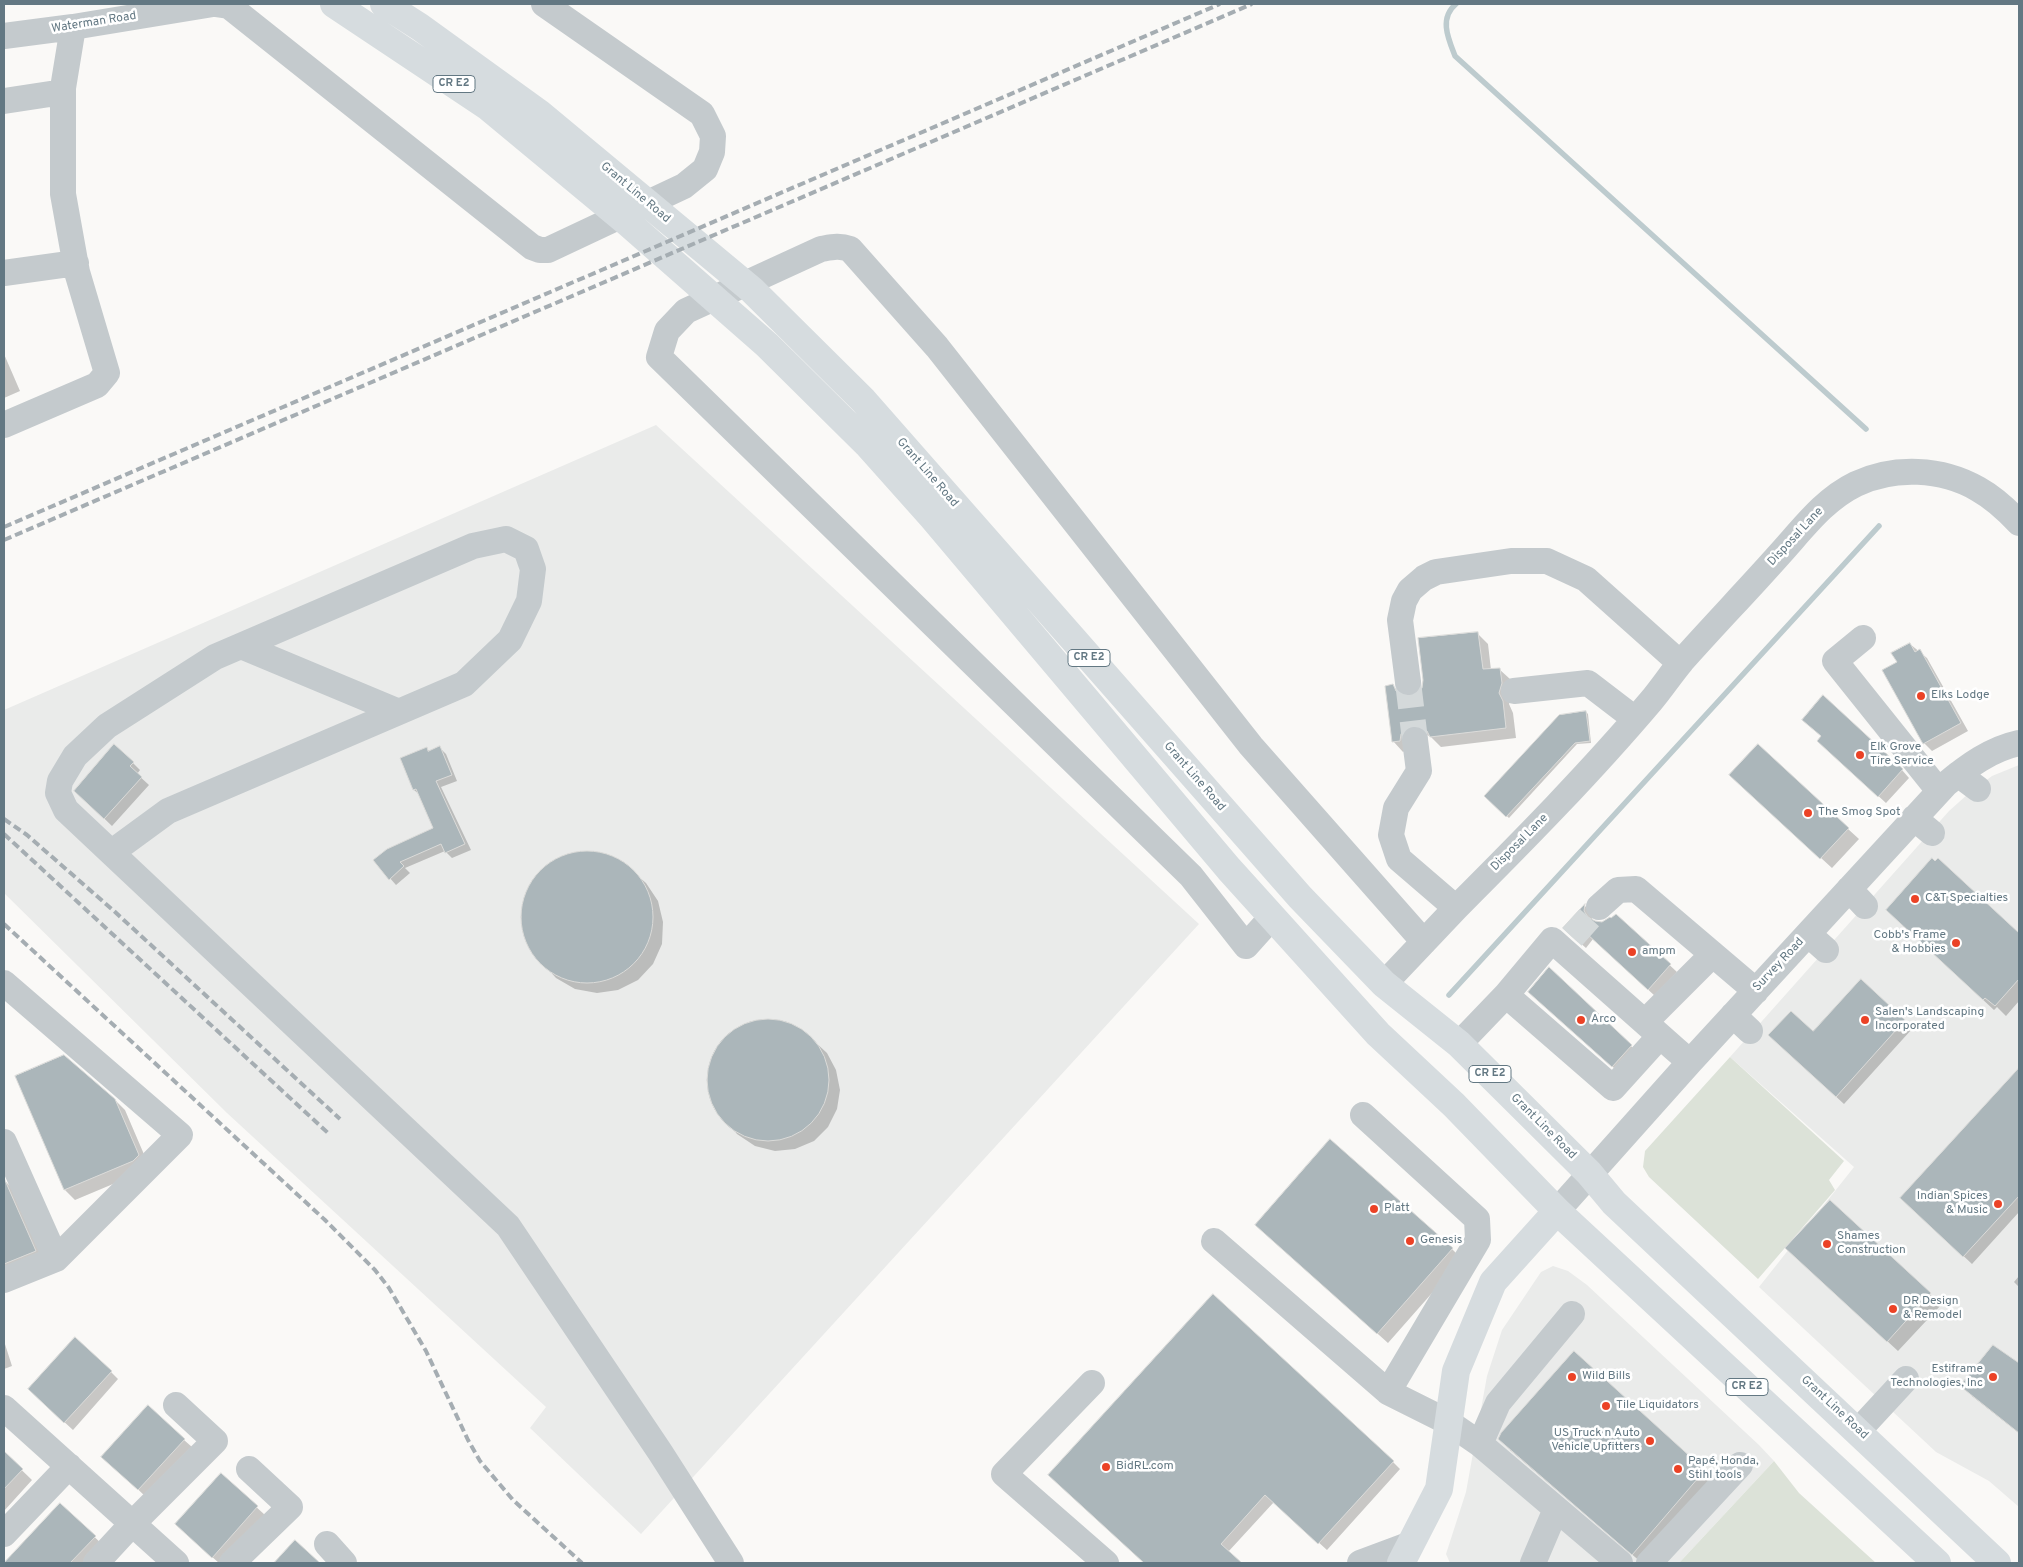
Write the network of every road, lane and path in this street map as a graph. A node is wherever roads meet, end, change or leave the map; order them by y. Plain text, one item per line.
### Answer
1 (219, 4) edge
2 (334, 4) edge
3 (384, 4) edge
4 (544, 4) edge
5 (73, 27) junction
6 (4, 36) edge
7 (63, 92) junction
8 (4, 101) edge
9 (76, 263) junction
10 (4, 274) edge
11 (4, 425) edge
12 (2019, 523) edge
13 (1863, 638) dead end
14 (241, 646) junction
15 (1680, 663) junction
16 (1408, 682) tunnel mouth
17 (1514, 692) dead end
18 (399, 712) junction
19 (1635, 720) junction
20 (1415, 740) tunnel mouth
21 (2019, 742) edge
22 (1939, 791) junction
23 (112, 852) junction
24 (1599, 907) tunnel mouth
25 (1456, 908) junction
26 (1272, 917) junction
27 (1424, 942) junction
28 (1712, 955) junction
29 (4, 983) edge
30 (1384, 984) junction
31 (1756, 991) junction
32 (1506, 995) junction
33 (1653, 1029) junction
34 (1459, 1044) junction
35 (1690, 1062) junction
36 (1363, 1115) dead end
37 (4, 1142) edge
38 (1590, 1173) junction
39 (1557, 1211) junction
40 (1214, 1241) dead end
41 (56, 1259) junction
42 (4, 1280) edge
43 (1572, 1314) dead end
44 (1906, 1379) dead end
45 (1092, 1383) dead end
46 (1388, 1392) junction
47 (176, 1405) dead end
48 (4, 1408) edge
49 (1448, 1422) junction
50 (1858, 1431) junction
51 (1480, 1444) junction
52 (1740, 1465) dead end
53 (68, 1466) junction
54 (249, 1469) dead end
55 (1556, 1509) junction
56 (132, 1524) junction
57 (4, 1534) edge
58 (327, 1544) dead end
59 (1406, 1554) edge
60 (96, 1563) edge
61 (176, 1563) edge
62 (232, 1563) edge
63 (344, 1563) edge
64 (731, 1563) edge
65 (1106, 1563) edge
66 (1360, 1563) edge
67 (1533, 1563) edge
68 (1620, 1563) edge
69 (1649, 1563) edge
70 (1937, 1563) edge
71 (1997, 1563) edge

1 - 4 street
1 - 5 street, Waterman Road
2 - 26 main road, Grant Line Road / CR E2
3 - 30 main road, Grant Line Road / CR E2
5 - 6 street, Waterman Road
5 - 7 street
7 - 8 street
7 - 9 street
9 - 10 street
9 - 11 street
12 - 15 street, Disposal Lane
13 - 22 street
14 - 18 street
14 - 18 street
14 - 23 street
15 - 16 street
15 - 19 street, Disposal Lane
17 - 19 street
18 - 23 street
19 - 25 street, Disposal Lane
20 - 25 street
21 - 22 street, Survey Road
22 - 31 street, Survey Road
23 - 64 street
24 - 28 street
25 - 27 street, Disposal Lane
26 - 27 street
26 - 39 main road, Grant Line Road / CR E2
27 - 30 street, Disposal Lane
28 - 31 street
28 - 33 street
29 - 41 street
30 - 34 main road, Grant Line Road / CR E2
31 - 35 street, Survey Road
32 - 33 street
32 - 33 street
32 - 34 street
33 - 35 street
34 - 38 main road, Grant Line Road / CR E2
35 - 38 street, Survey Road
36 - 46 street
37 - 41 street
38 - 39 street, Survey Road
38 - 50 main road, Grant Line Road / CR E2
39 - 49 main road
39 - 70 main road, Grant Line Road / CR E2
40 - 46 street
41 - 42 street
43 - 51 street
44 - 50 street
45 - 65 street
46 - 49 street
47 - 56 street
48 - 53 street
49 - 51 street
49 - 59 main road
50 - 71 main road, Grant Line Road / CR E2
51 - 55 street
52 - 69 street
53 - 56 street
53 - 57 street
54 - 62 street
55 - 67 street
55 - 68 street
56 - 60 street
56 - 61 street
58 - 63 street
59 - 66 street

